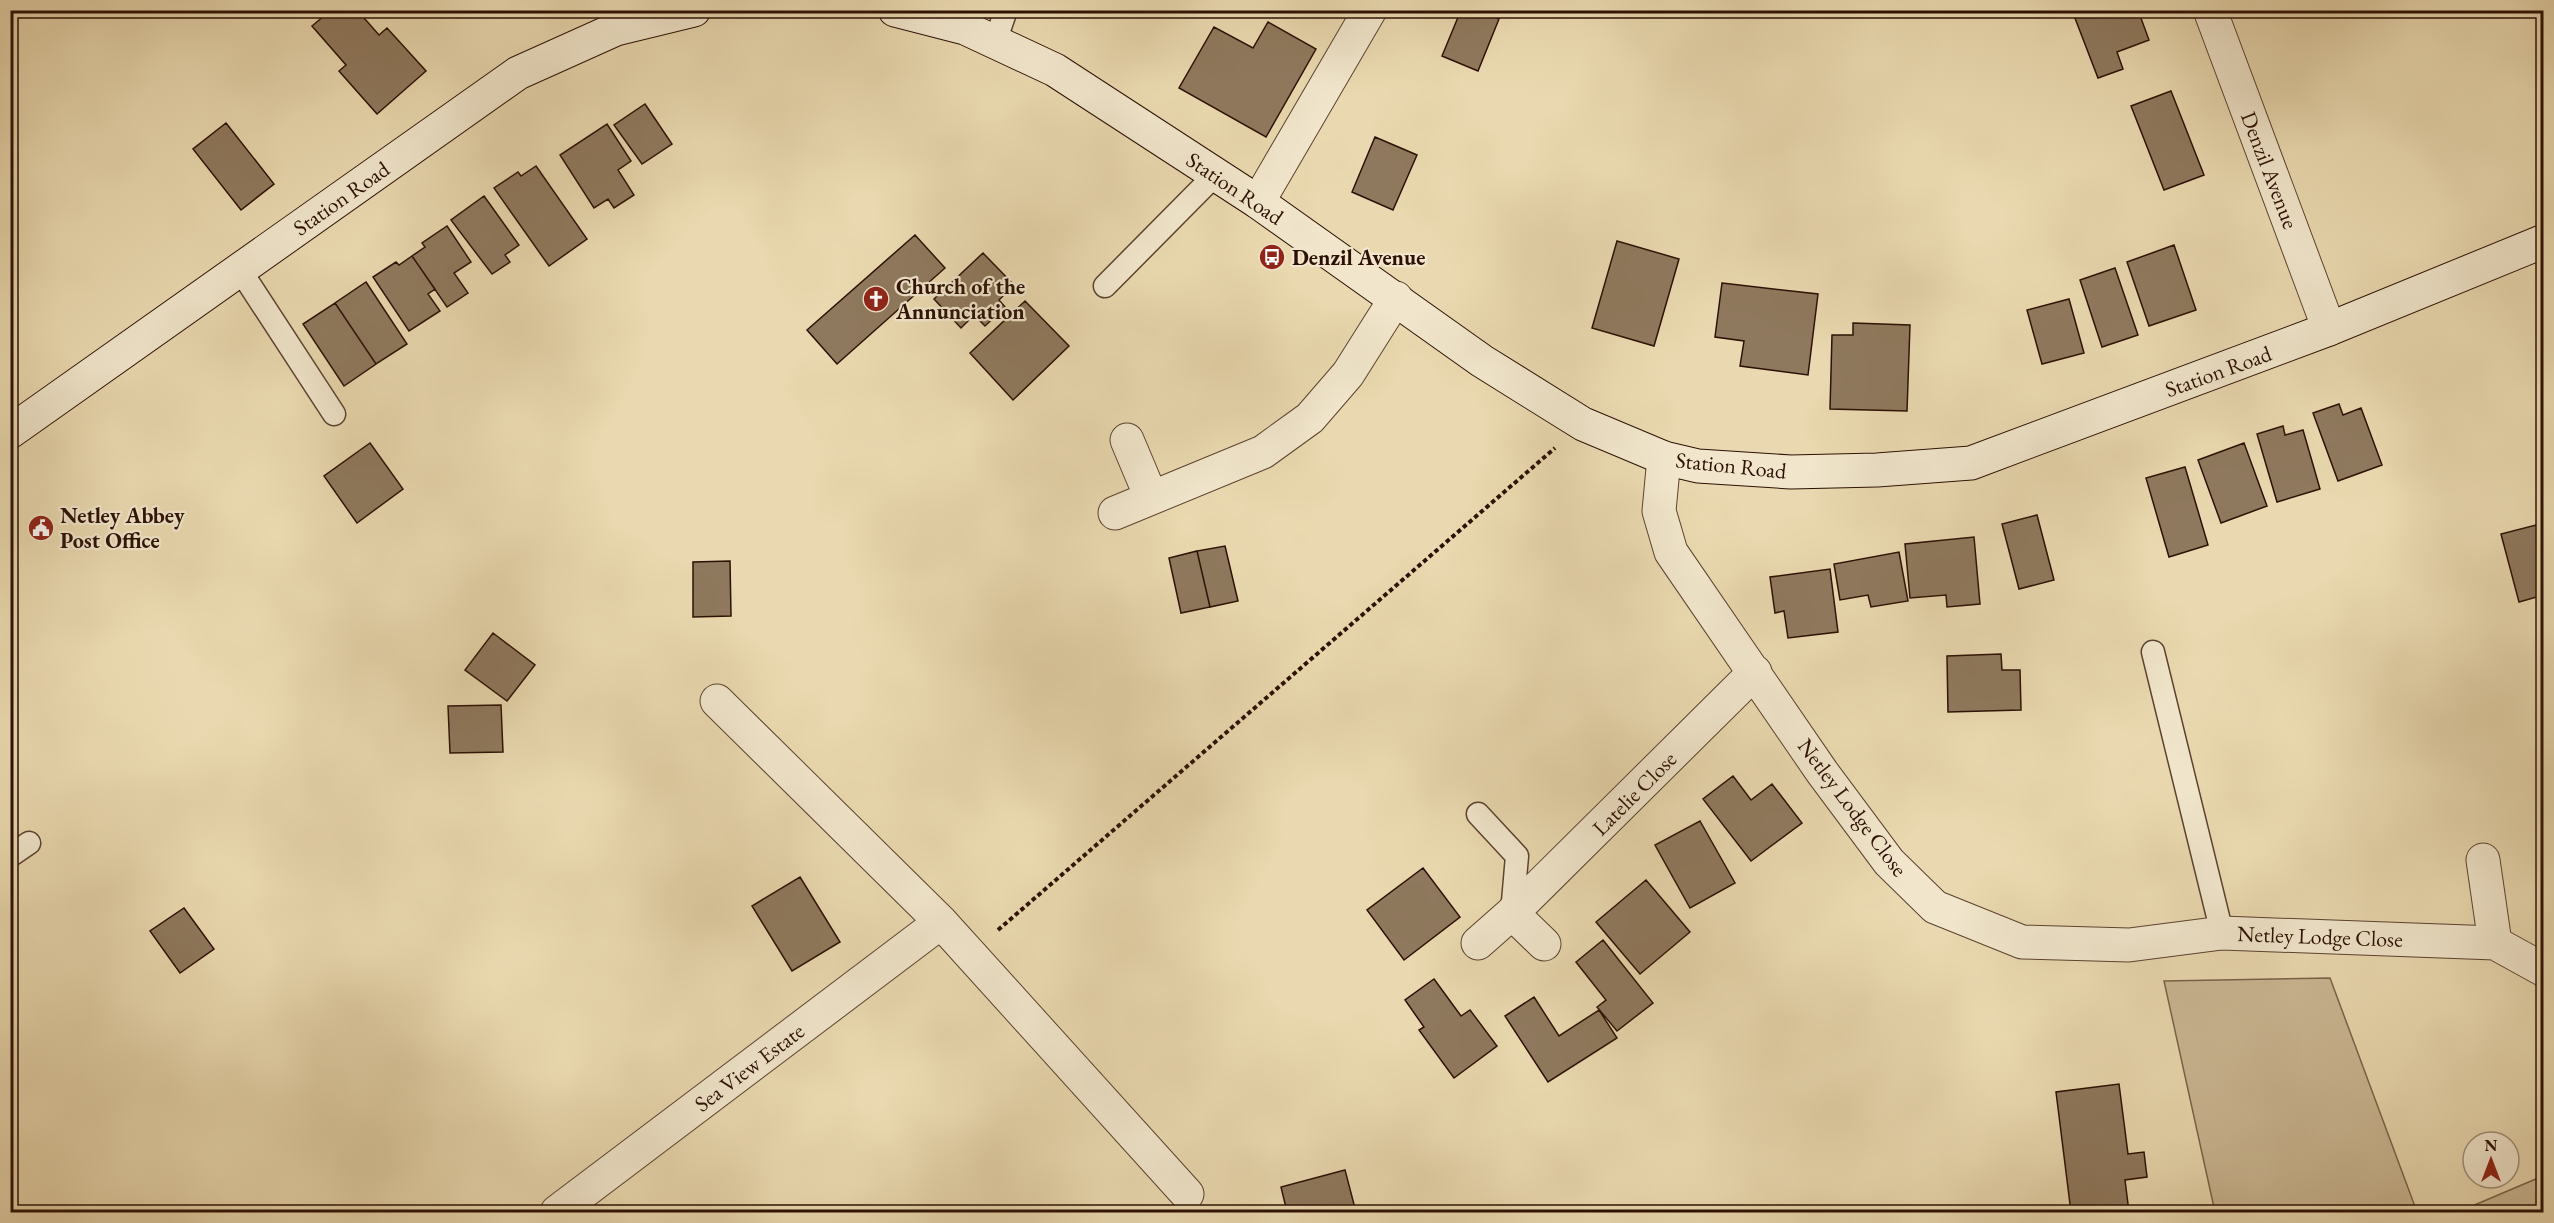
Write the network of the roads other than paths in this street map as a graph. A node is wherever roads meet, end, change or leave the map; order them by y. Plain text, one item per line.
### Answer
1 (694, 10) edge
2 (895, 10) edge
3 (1006, 10) edge
4 (1370, 10) edge
5 (2210, 10) edge
6 (995, 42) junction
7 (1215, 175) junction
8 (1258, 202) junction
9 (2544, 241) edge
10 (240, 270) junction
11 (1105, 286) dead end
12 (1396, 298) junction
13 (2329, 329) junction
14 (334, 414) dead end
15 (10, 432) edge
16 (1126, 440) dead end
17 (1664, 458) junction
18 (1150, 497) junction
19 (1115, 513) dead end
20 (2153, 652) dead end
21 (1755, 672) junction
22 (717, 701) dead end
23 (1478, 814) dead end
24 (2483, 860) dead end
25 (1512, 913) junction
26 (941, 922) junction
27 (2222, 933) junction
28 (1478, 943) dead end
29 (2495, 943) junction
30 (1544, 944) dead end
31 (2544, 970) edge
32 (1187, 1194) dead end
33 (557, 1212) edge

1 - 10 street, Station Road
2 - 6 street, Station Road
3 - 6 lane
4 - 8 street
5 - 13 street, Denzil Avenue
6 - 7 street, Station Road
7 - 8 street, Station Road
7 - 11 lane
8 - 12 street, Station Road
9 - 13 street, Station Road
10 - 14 lane
10 - 15 street, Station Road
12 - 17 street, Station Road
12 - 18 street
13 - 17 street, Station Road
16 - 18 street
17 - 21 street, Netley Lodge Close
18 - 19 street
20 - 27 lane
21 - 25 street, Latelie Close
21 - 27 street, Netley Lodge Close
22 - 26 street
23 - 25 lane
24 - 29 street
25 - 28 street, Latelie Close
25 - 30 street
26 - 32 street
26 - 33 street, Sea View Estate
27 - 29 street, Netley Lodge Close
29 - 31 street, Netley Lodge Close

